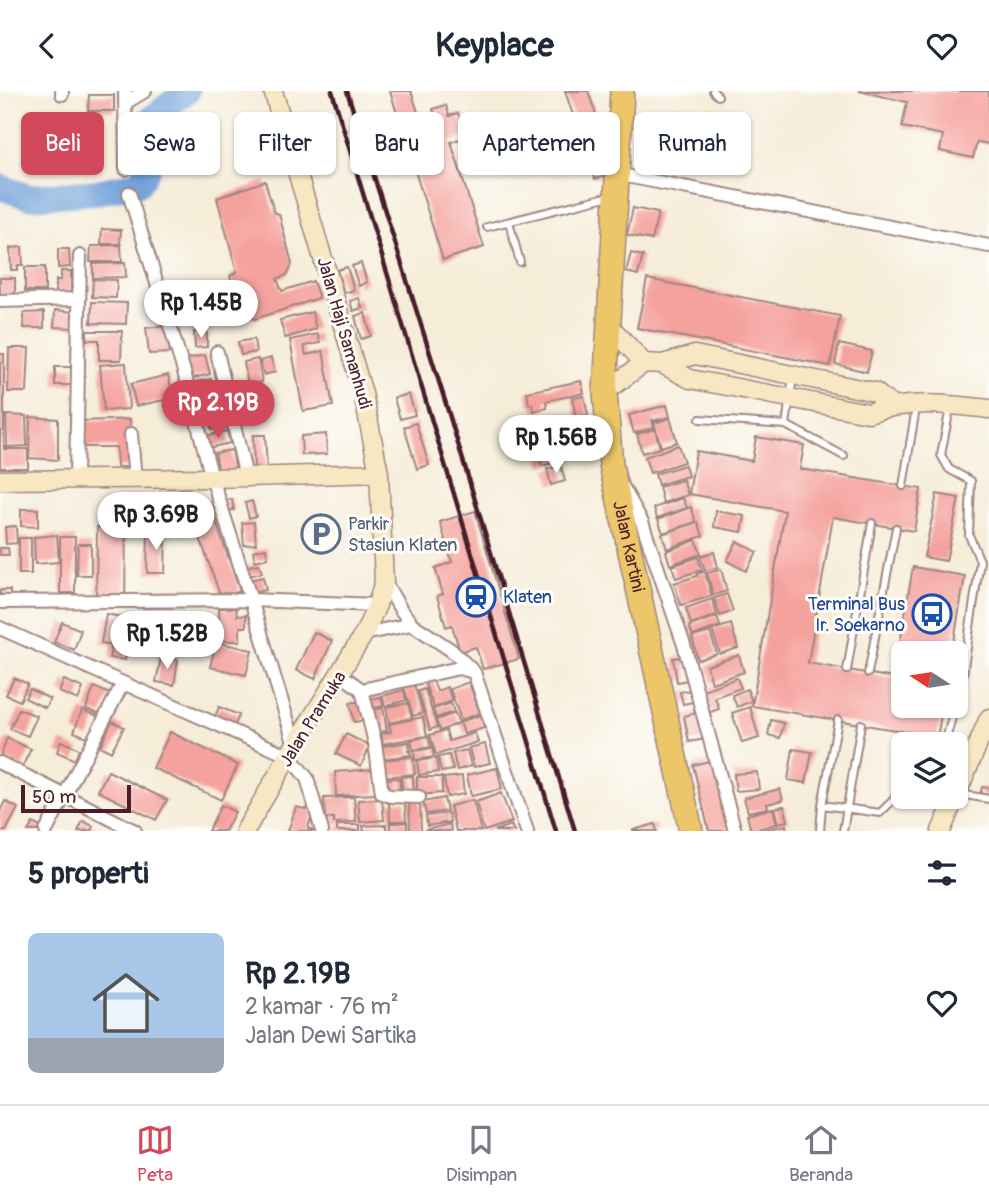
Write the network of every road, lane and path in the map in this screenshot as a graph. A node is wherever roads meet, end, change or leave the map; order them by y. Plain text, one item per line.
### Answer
1 (145, 91) edge
2 (273, 91) edge
3 (622, 91) edge
4 (125, 97) edge
5 (615, 184) junction
6 (129, 193) dead end
7 (509, 222) junction
8 (487, 227) dead end
9 (989, 246) edge
10 (80, 256) dead end
11 (520, 262) dead end
12 (79, 299) junction
13 (0, 300) edge
14 (608, 324) junction
15 (218, 352) dead end
16 (695, 355) junction
17 (653, 364) junction
18 (793, 375) junction
19 (690, 379) junction
20 (605, 392) junction
21 (790, 399) junction
22 (951, 404) junction
23 (891, 405) junction
24 (917, 406) junction
25 (989, 409) edge
26 (700, 419) dead end
27 (786, 425) junction
28 (131, 433) dead end
29 (844, 456) dead end
30 (611, 465) junction
31 (379, 473) junction
32 (246, 477) junction
33 (212, 478) junction
34 (0, 479) edge
35 (76, 479) junction
36 (135, 479) junction
37 (903, 486) dead end
38 (872, 523) dead end
39 (896, 527) dead end
40 (384, 581) junction
41 (250, 600) junction
42 (0, 602) edge
43 (377, 605) junction
44 (412, 624) junction
45 (0, 628) edge
46 (364, 634) junction
47 (847, 670) dead end
48 (474, 672) junction
49 (868, 673) dead end
50 (341, 674) junction
51 (123, 683) junction
52 (362, 690) junction
53 (989, 718) edge
54 (838, 720) dead end
55 (861, 724) dead end
56 (948, 732) edge
57 (292, 751) junction
58 (0, 763) edge
59 (968, 768) edge
60 (65, 795) junction
61 (968, 796) edge
62 (419, 797) dead end
63 (989, 800) edge
64 (891, 802) edge
65 (822, 805) junction
66 (846, 809) junction
67 (951, 809) edge
68 (46, 831) edge
69 (135, 831) edge
70 (245, 831) edge
71 (322, 831) edge
72 (527, 831) edge
73 (691, 831) edge
74 (736, 831) edge
75 (820, 831) edge
76 (843, 831) edge
77 (942, 831) edge

1 - 4 street
2 - 31 main road, Jalan Haji Samanhudi
3 - 5 highway, Jalan Kartini
5 - 7 lane
5 - 9 street
5 - 14 highway, Jalan Kartini
6 - 33 street
7 - 8 lane
7 - 11 lane
10 - 12 street
12 - 13 street
12 - 35 street
14 - 17 main road
14 - 20 highway, Jalan Kartini
15 - 32 street
16 - 17 main road
16 - 18 main road
16 - 19 main road
17 - 19 main road
17 - 20 main road
18 - 21 lane
18 - 23 main road
19 - 21 main road
20 - 30 highway, Jalan Kartini
21 - 23 main road
21 - 27 lane
22 - 24 main road
22 - 25 main road
22 - 56 lane
23 - 24 main road
24 - 37 lane
26 - 27 lane
27 - 29 lane
28 - 36 street
30 - 73 highway, Jalan Kartini
30 - 74 street
31 - 32 main road
31 - 40 main road, Jalan Haji Samanhudi
32 - 33 main road
33 - 36 main road
33 - 41 street
34 - 35 main road
35 - 36 main road
38 - 47 lane
39 - 49 lane
40 - 43 main road, Jalan Haji Samanhudi
40 - 44 street, Jalan Haji Samanhudi
41 - 42 street
41 - 43 street
41 - 57 street
43 - 46 main road, Jalan Pramuka
44 - 46 street
44 - 48 street, Jalan Haji Samanhudi
45 - 51 street
46 - 50 main road, Jalan Pramuka
48 - 52 street
48 - 72 street, Jalan Haji Samanhudi
50 - 52 street
50 - 57 main road, Jalan Pramuka
51 - 57 street
51 - 60 street
52 - 62 street
53 - 59 main road
54 - 65 lane
55 - 66 lane
57 - 70 main road, Jalan Pramuka
57 - 71 street
58 - 60 street
60 - 68 street
60 - 69 street
61 - 63 lane
64 - 66 lane
65 - 66 lane
65 - 75 lane
66 - 76 lane
67 - 77 main road

